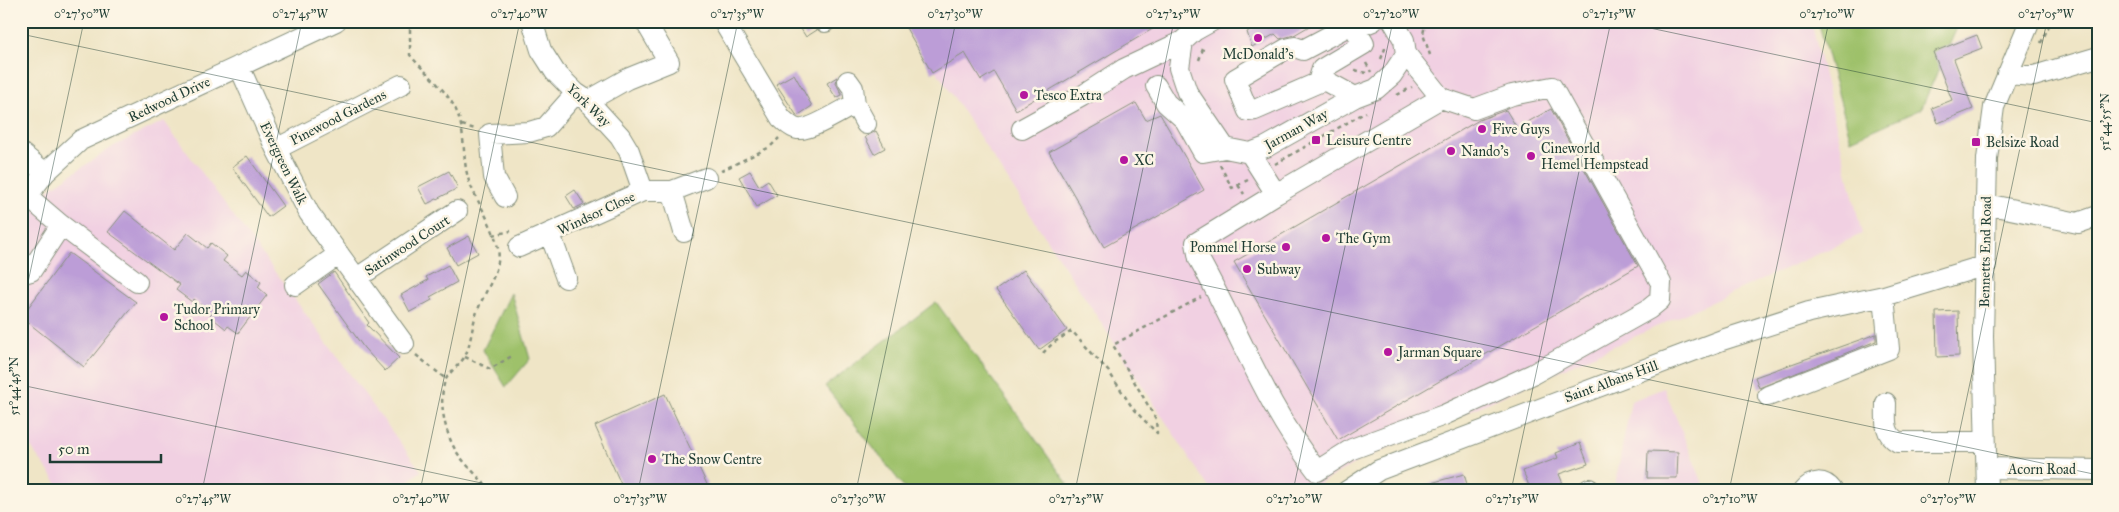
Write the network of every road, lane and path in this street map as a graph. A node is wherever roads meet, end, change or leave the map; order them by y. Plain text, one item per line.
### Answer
1 (410, 21) edge
2 (532, 21) edge
3 (644, 21) edge
4 (1212, 21) edge
5 (1373, 21) edge
6 (1393, 21) edge
7 (1409, 21) edge
8 (1426, 21) edge
9 (2030, 21) edge
10 (2051, 21) edge
11 (726, 22) edge
12 (328, 23) edge
13 (1352, 24) junction
14 (1183, 41) junction
15 (2041, 44) dead end
16 (1405, 47) junction
17 (1431, 56) dead end
18 (2098, 57) edge
19 (1366, 63) dead end
20 (239, 66) junction
21 (2007, 74) junction
22 (1373, 76) dead end
23 (1427, 78) junction
24 (848, 81) dead end
25 (1318, 82) junction
26 (401, 85) dead end
27 (1187, 92) junction
28 (1394, 96) dead end
29 (582, 97) junction
30 (1355, 97) junction
31 (1441, 98) junction
32 (855, 104) junction
33 (1374, 108) dead end
34 (866, 124) dead end
35 (791, 126) junction
36 (1022, 129) dead end
37 (1225, 148) junction
38 (276, 149) junction
39 (21, 153) edge
40 (1250, 153) junction
41 (1269, 167) dead end
42 (45, 173) junction
43 (706, 178) joint
44 (643, 191) junction
45 (672, 191) junction
46 (1276, 194) junction
47 (505, 197) dead end
48 (24, 200) edge
49 (1986, 204) junction
50 (457, 211) dead end
51 (2098, 216) edge
52 (62, 225) junction
53 (684, 232) dead end
54 (550, 234) junction
55 (520, 247) dead end
56 (339, 254) junction
57 (1986, 265) junction
58 (21, 274) edge
59 (357, 278) junction
60 (566, 278) dead end
61 (137, 282) dead end
62 (295, 285) dead end
63 (1216, 288) junction
64 (1884, 296) junction
65 (404, 344) joint
66 (1043, 353) dead end
67 (512, 356) dead end
68 (465, 357) junction
69 (446, 379) junction
70 (1768, 396) dead end
71 (1886, 403) dead end
72 (1985, 442) junction
73 (1987, 468) junction
74 (2098, 470) edge
75 (491, 491) edge
76 (1347, 491) edge
77 (1803, 491) edge
78 (1833, 491) edge
79 (1987, 491) edge

1 - 68 path
2 - 29 street, York Way
3 - 29 street
4 - 14 street
5 - 13 street
6 - 16 street
7 - 16 street, Jarman Way
8 - 17 path
9 - 21 street, Bennetts End Road
10 - 15 path
11 - 35 street
12 - 20 street, Redwood Drive
13 - 25 street
13 - 25 street
14 - 27 street
14 - 36 street
16 - 23 street
16 - 30 street, Jarman Way
18 - 21 street
19 - 22 path
20 - 38 street, Evergreen Walk
20 - 42 street, Redwood Drive
21 - 49 street, Bennetts End Road
23 - 28 path
23 - 31 street
24 - 32 street
25 - 30 street
26 - 38 street, Pinewood Gardens
27 - 37 street
27 - 37 street, Jarman Way
29 - 44 street, York Way
29 - 47 street
30 - 40 street, Jarman Way
31 - 46 street
31 - 63 street
32 - 34 street
32 - 35 street
33 - 41 path
35 - 43 path
37 - 40 street, Jarman Way
38 - 56 street, Evergreen Walk
39 - 42 street
40 - 46 street
42 - 48 street, Redwood Drive
43 - 45 street, Windsor Close
44 - 45 street, Windsor Close
44 - 54 street, Windsor Close
45 - 53 street
46 - 63 street
48 - 52 street
49 - 51 street
49 - 57 street, Bennetts End Road
50 - 59 street, Satinwood Court
52 - 58 street
52 - 61 street
54 - 55 street, Windsor Close
54 - 60 street, Windsor Close
56 - 59 street, Evergreen Walk
56 - 62 street
57 - 64 street, Saint Albans Hill
57 - 72 street, Bennetts End Road
59 - 65 street, Evergreen Walk
63 - 66 path
64 - 70 street
64 - 76 street, Saint Albans Hill
65 - 69 path
67 - 68 path
68 - 69 path
69 - 75 path
71 - 72 street
72 - 73 street, Bennetts End Road
73 - 74 street, Acorn Road
73 - 79 street, Bennetts End Road
77 - 78 street

